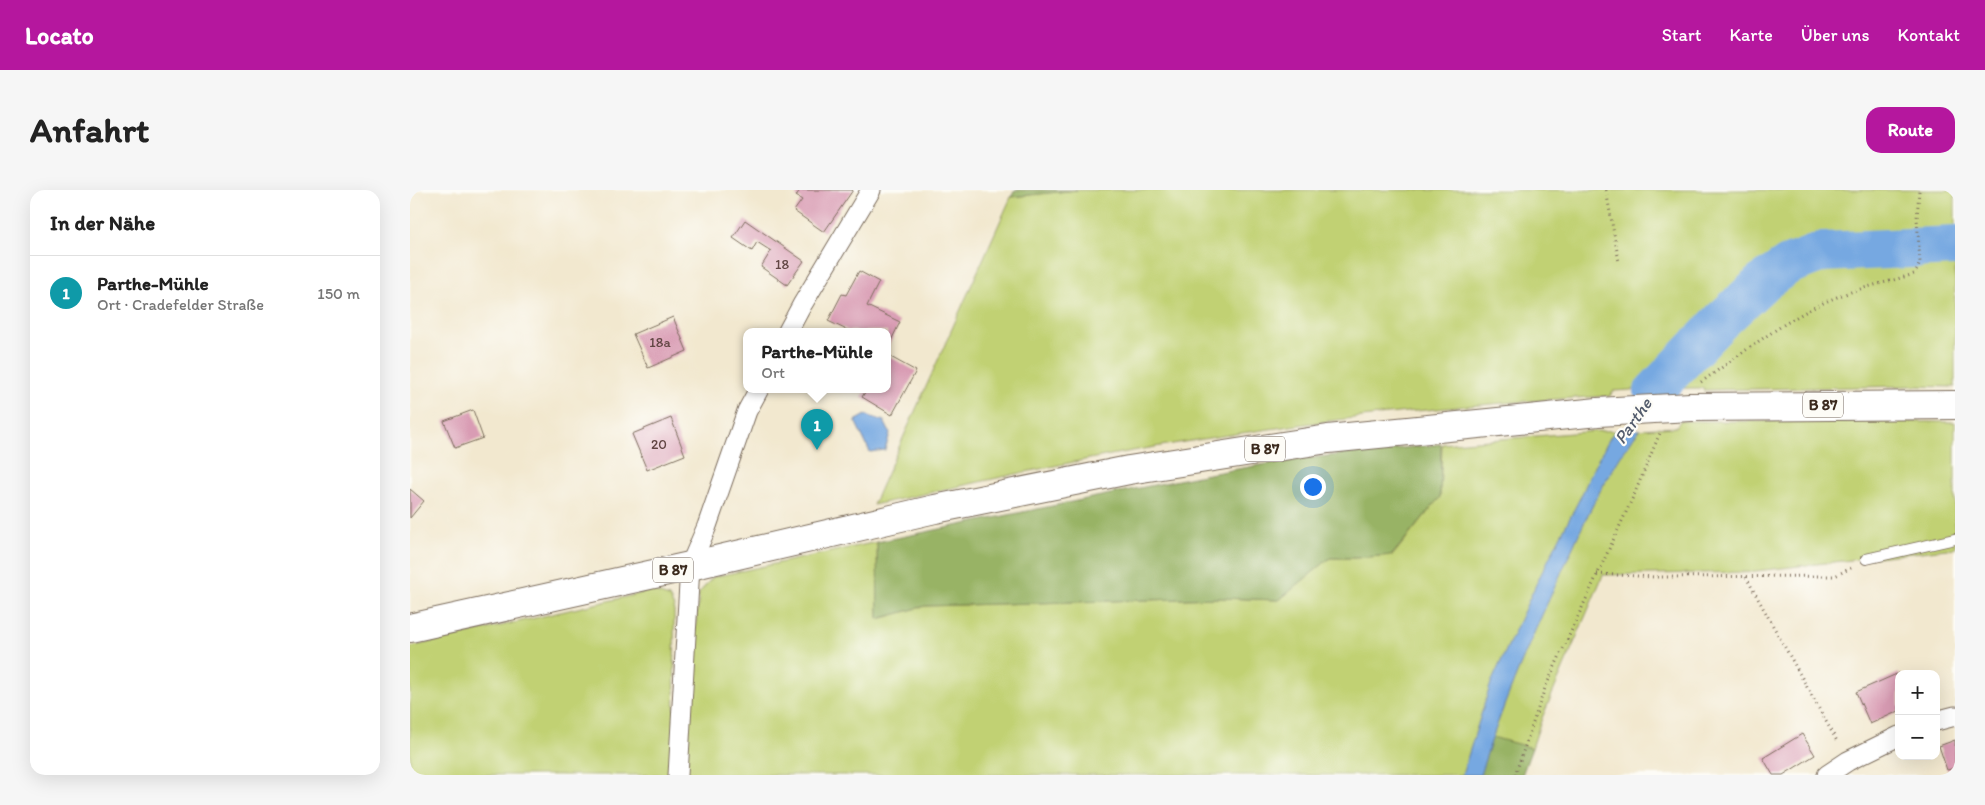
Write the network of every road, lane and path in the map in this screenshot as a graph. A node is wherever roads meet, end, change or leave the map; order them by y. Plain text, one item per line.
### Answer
1 (871, 190) edge
2 (1606, 190) edge
3 (1919, 190) edge
4 (1619, 262) dead end
5 (790, 328) edge
6 (756, 393) edge
7 (1695, 395) junction
8 (1955, 404) edge
9 (1662, 428) dead end
10 (1955, 539) edge
11 (1866, 559) joint
12 (690, 566) junction
13 (1597, 574) junction
14 (1746, 577) junction
15 (410, 628) edge
16 (1955, 716) edge
17 (1940, 720) edge
18 (1895, 738) edge
19 (1848, 761) junction
20 (678, 775) edge
21 (1515, 775) edge
22 (1827, 775) edge

1 - 5 street
2 - 4 path
3 - 7 path
6 - 12 street
7 - 8 main road, B 87
7 - 12 main road, B 87, bridge
9 - 13 path
10 - 11 lane
11 - 14 path
12 - 15 main road, B 87
12 - 20 street
13 - 14 path
13 - 21 path
14 - 19 path
16 - 17 street
18 - 19 street
19 - 22 street

